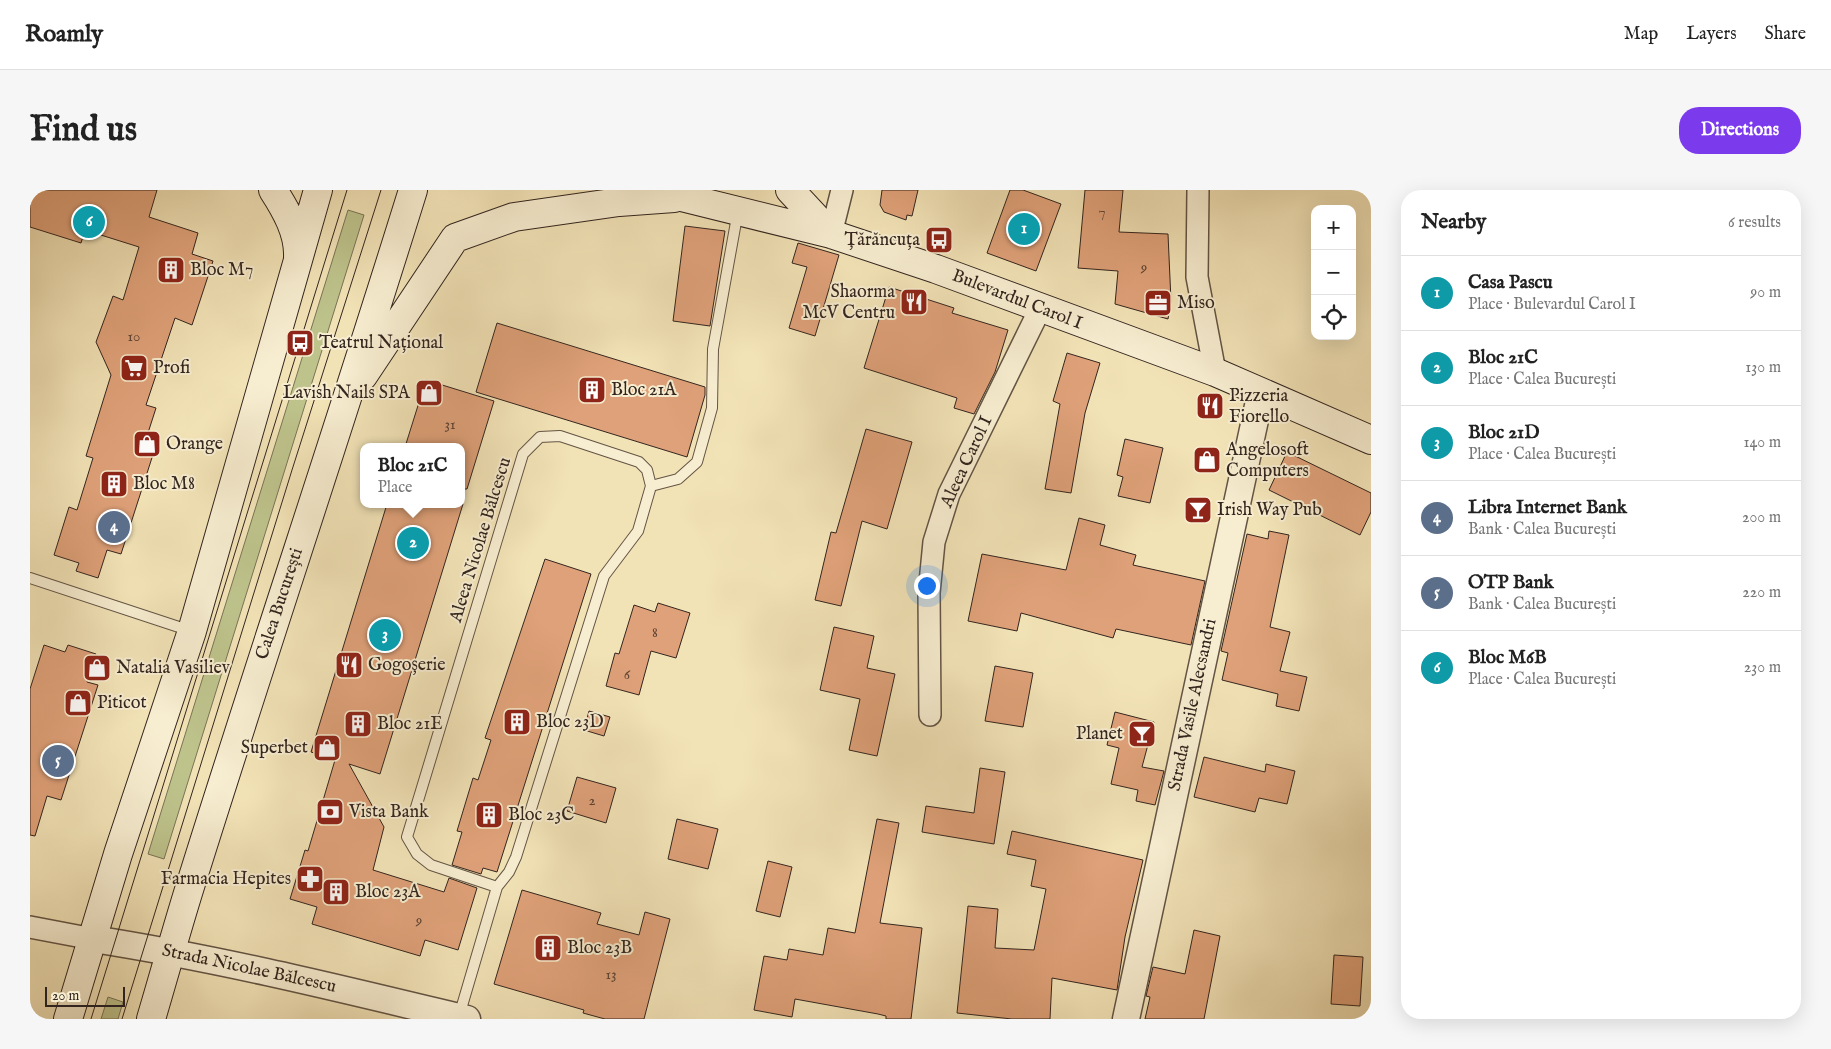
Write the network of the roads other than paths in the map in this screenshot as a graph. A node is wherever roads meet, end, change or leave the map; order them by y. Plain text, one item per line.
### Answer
1 (273, 190) edge
2 (318, 190) edge
3 (413, 190) edge
4 (653, 190) edge
5 (790, 190) edge
6 (842, 190) edge
7 (1198, 190) edge
8 (689, 197) junction
9 (738, 210) junction
10 (831, 234) junction
11 (297, 268) junction
12 (1040, 309) junction
13 (1215, 372) junction
14 (1261, 392) junction
15 (343, 406) junction
16 (1371, 440) edge
17 (651, 486) junction
18 (30, 578) edge
19 (192, 631) junction
20 (930, 715) dead end
21 (497, 887) junction
22 (30, 927) edge
23 (93, 940) junction
24 (171, 952) junction
25 (463, 1018) edge
26 (68, 1019) edge
27 (151, 1019) edge
28 (1126, 1019) edge

1 - 11 main road
2 - 11 main road
3 - 15 main road, Calea București
4 - 8 main road, Bulevardul Carol I
5 - 10 main road
6 - 10 street
7 - 13 street
8 - 9 main road, Bulevardul Carol I
8 - 15 main road
9 - 10 main road, Bulevardul Carol I
9 - 17 lane
10 - 12 main road, Bulevardul Carol I
11 - 19 main road
12 - 13 main road, Bulevardul Carol I
12 - 20 street, Aleea Carol I
13 - 14 main road, Bulevardul Carol I
14 - 16 main road, Bulevardul Carol I
14 - 28 street, Strada Vasile Alecsandri
15 - 24 main road, Calea București
17 - 21 lane
17 - 21 lane, Aleea Nicolae Bălcescu
18 - 19 lane
19 - 23 main road
21 - 25 lane
22 - 23 street, Strada Nicolae Bălcescu
23 - 24 street, Strada Nicolae Bălcescu
23 - 26 main road
24 - 25 street, Strada Nicolae Bălcescu
24 - 27 main road, Calea București

